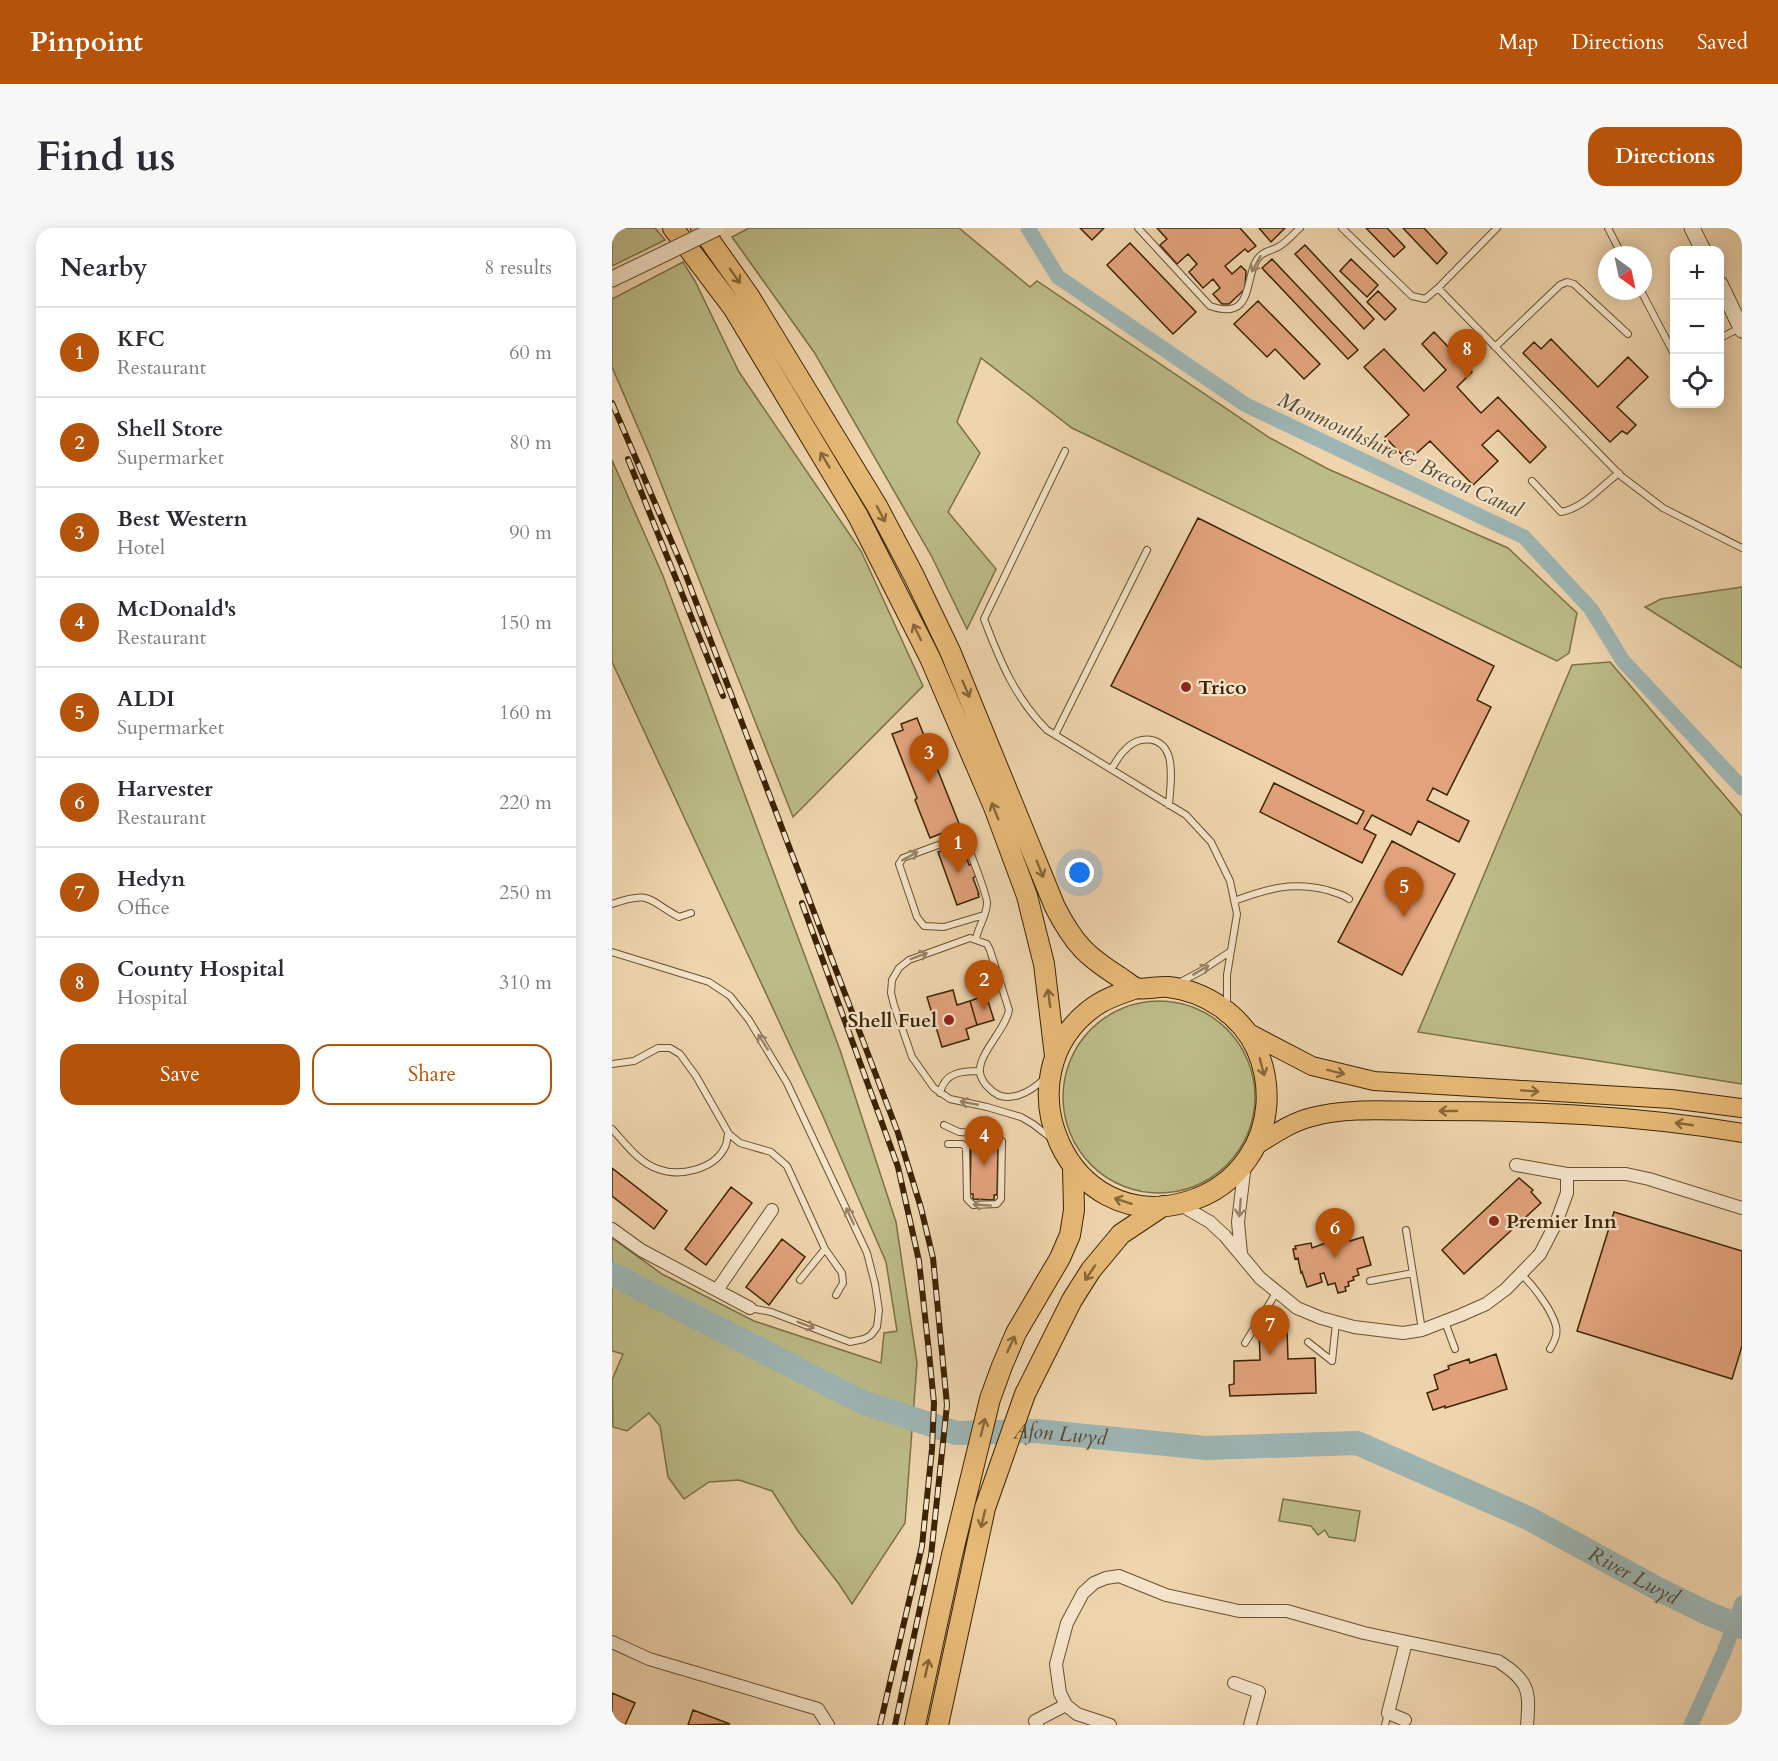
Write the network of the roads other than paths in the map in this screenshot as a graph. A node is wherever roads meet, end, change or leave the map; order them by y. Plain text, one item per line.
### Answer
1 (673, 228) edge
2 (701, 228) edge
3 (717, 228) edge
4 (1138, 228) edge
5 (1300, 228) edge
6 (1342, 228) edge
7 (1497, 228) edge
8 (1608, 228) edge
9 (1692, 228) edge
10 (1617, 246) edge
11 (1701, 246) edge
12 (612, 279) edge
13 (1438, 288) junction
14 (1724, 294) edge
15 (1646, 300) edge
16 (1741, 329) edge
17 (1628, 334) dead end
18 (1724, 336) edge
19 (1670, 346) edge
20 (1496, 347) junction
21 (1065, 451) dead end
22 (1618, 472) junction
23 (1532, 481) dead end
24 (1742, 548) edge
25 (1147, 550) dead end
26 (1054, 735) junction
27 (1111, 770) junction
28 (1169, 805) junction
29 (1349, 899) dead end
30 (1234, 901) junction
31 (612, 904) edge
32 (691, 913) dead end
33 (984, 915) junction
34 (976, 939) junction
35 (1231, 951) junction
36 (612, 952) edge
37 (1170, 987) junction
38 (1137, 988) junction
39 (1227, 1011) junction
40 (1245, 1031) junction
41 (612, 1064) edge
42 (1053, 1064) junction
43 (980, 1071) junction
44 (940, 1093) junction
45 (1742, 1108) edge
46 (944, 1125) dead end
47 (612, 1129) edge
48 (1742, 1133) edge
49 (728, 1134) junction
50 (948, 1144) dead end
51 (1059, 1144) junction
52 (1251, 1153) junction
53 (1516, 1165) dead end
54 (1073, 1168) junction
55 (1567, 1173) junction
56 (1171, 1205) junction
57 (1742, 1208) edge
58 (772, 1210) dead end
59 (612, 1229) edge
60 (1406, 1230) dead end
61 (825, 1249) junction
62 (1241, 1255) junction
63 (1413, 1273) junction
64 (1521, 1274) junction
65 (800, 1280) dead end
66 (1370, 1281) dead end
67 (717, 1290) junction
68 (1276, 1293) junction
69 (837, 1295) dead end
70 (750, 1308) joint
71 (1445, 1322) junction
72 (1336, 1323) junction
73 (1422, 1330) junction
74 (1308, 1342) dead end
75 (1245, 1343) dead end
76 (1455, 1349) dead end
77 (1550, 1349) dead end
78 (612, 1642) edge
79 (1407, 1642) junction
80 (1234, 1683) dead end
81 (1066, 1705) junction
82 (1386, 1719) edge
83 (1405, 1720) dead end
84 (828, 1725) edge
85 (915, 1725) edge
86 (938, 1725) edge
87 (1037, 1725) edge
88 (1110, 1725) edge
89 (1250, 1725) edge
90 (1527, 1725) edge

42 -> 1 highway
2 -> 38 highway
3 - 12 street, bridge
5 -> 4 lane
6 - 13 lane
7 - 13 lane
8 - 10 lane
9 - 11 street
13 - 20 lane
14 - 16 street
15 - 19 lane
16 - 18 lane
17 - 20 lane
20 - 22 lane
21 - 26 lane
22 - 23 lane
22 - 24 lane
25 - 26 lane
26 - 27 lane
27 - 28 lane
27 - 28 lane
28 - 30 lane
29 - 30 lane
30 - 35 lane
31 - 32 lane
33 -> 33 lane
33 - 34 lane
34 - 43 lane
44 -> 34 lane
37 -> 35 lane
35 - 39 lane
70 -> 36 lane
37 - 38 highway
37 - 39 highway
38 - 42 highway
39 - 40 highway
40 -> 45 main road
40 -> 52 highway
41 - 49 lane
42 - 43 lane
42 - 51 highway
43 - 44 lane
51 -> 44 lane
46 -> 50 lane
47 - 49 lane
48 -> 52 main road
49 - 61 lane
51 - 54 highway
52 - 56 highway
52 -> 62 street
53 - 55 street
56 -> 54 highway
85 -> 54 highway
55 - 57 street
55 - 64 street
56 - 62 street
56 -> 86 highway
58 - 67 street
59 - 67 street
60 - 63 lane
61 - 65 lane
61 - 69 lane
62 - 68 street
63 - 66 lane
63 - 73 lane
64 - 71 street
64 - 77 lane
67 - 70 street
68 - 72 street
68 - 75 lane
71 - 73 street
71 - 76 lane
72 - 73 street
72 - 74 lane
78 - 84 street
79 - 81 street
79 - 82 street
79 - 90 street
80 - 89 street
81 - 87 street
81 - 88 street
82 - 83 street

